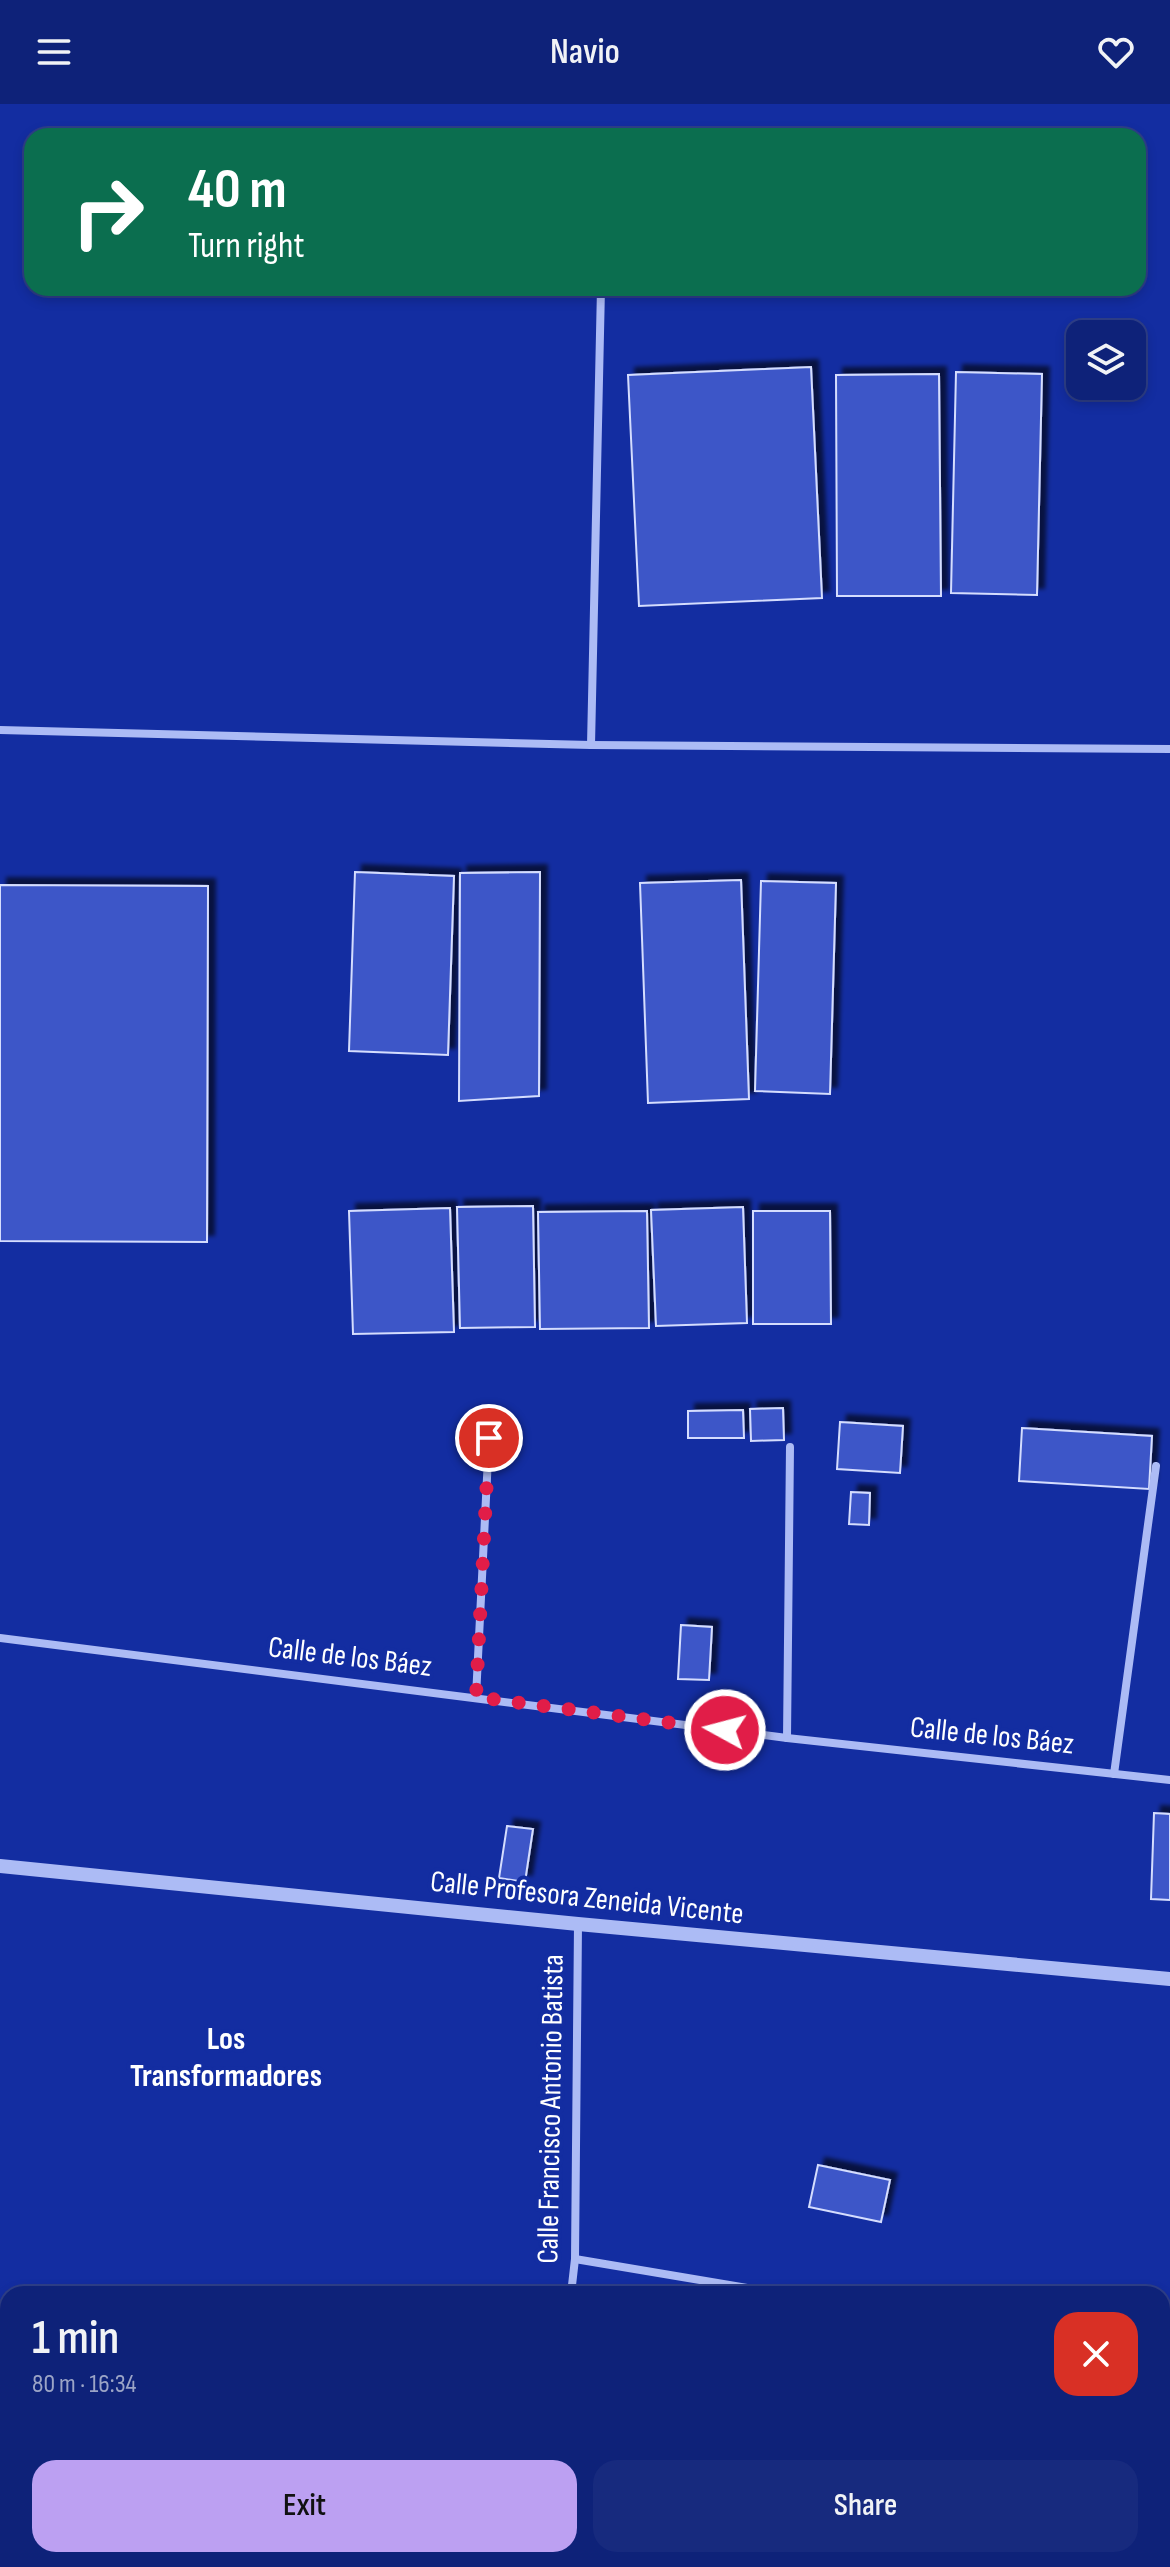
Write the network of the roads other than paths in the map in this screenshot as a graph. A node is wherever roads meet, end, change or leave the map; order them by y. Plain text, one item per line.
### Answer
1 (601, 296) edge
2 (0, 730) edge
3 (591, 745) junction
4 (1170, 749) edge
5 (489, 1438) dead end
6 (790, 1447) dead end
7 (1156, 1466) dead end
8 (0, 1638) edge
9 (476, 1697) junction
10 (787, 1738) junction
11 (1114, 1774) junction
12 (1170, 1780) edge
13 (0, 1866) edge
14 (578, 1924) junction
15 (1170, 1979) edge
16 (575, 2259) junction
17 (572, 2286) edge
18 (735, 2286) edge

1 - 3 street
2 - 3 street
3 - 4 street
5 - 9 street
6 - 10 street
7 - 11 street
8 - 9 street, Calle de los Báez
9 - 10 street, Calle de los Báez
10 - 11 street, Calle de los Báez
11 - 12 street, Calle de los Báez
13 - 14 street, Calle Profesora Zeneida Vicente
14 - 15 street, Calle Profesora Zeneida Vicente
14 - 16 street, Calle Francisco Antonio Batista
16 - 17 street, Calle Francisco Antonio Batista
16 - 18 street

